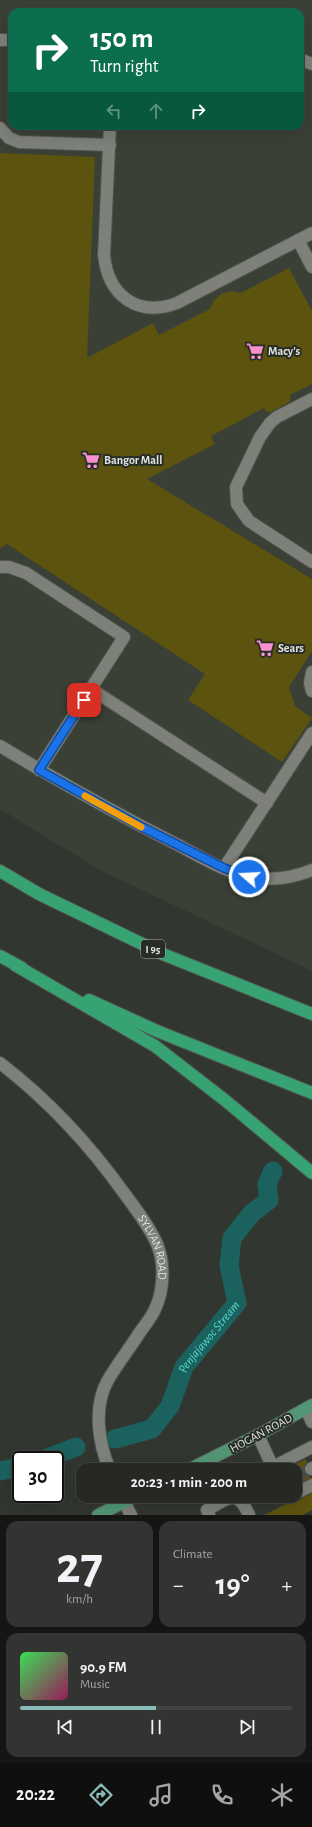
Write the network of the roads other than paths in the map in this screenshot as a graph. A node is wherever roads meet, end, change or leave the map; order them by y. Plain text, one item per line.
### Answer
1 (0, 128) edge
2 (110, 130) edge
3 (110, 145) junction
4 (312, 233) edge
5 (298, 240) junction
6 (312, 267) edge
7 (312, 399) edge
8 (312, 562) edge
9 (0, 567) edge
10 (312, 672) edge
11 (91, 689) junction
12 (312, 690) edge
13 (312, 734) edge
14 (0, 746) edge
15 (39, 770) junction
16 (267, 803) junction
17 (224, 868) junction
18 (312, 870) edge
19 (0, 871) edge
20 (0, 956) edge
21 (15, 965) junction
22 (312, 1014) edge
23 (0, 1062) edge
24 (312, 1093) edge
25 (312, 1173) edge
26 (309, 1407) edge
27 (312, 1422) edge
28 (258, 1435) junction
29 (311, 1458) edge
30 (107, 1463) edge
31 (202, 1463) edge
32 (272, 1463) edge
33 (292, 1463) edge
34 (312, 1485) edge
35 (302, 1490) edge
36 (117, 1503) edge
37 (125, 1503) edge
38 (221, 1503) edge
39 (234, 1503) edge
40 (244, 1503) edge
41 (208, 1512) edge
42 (98, 1515) edge
43 (131, 1515) edge
44 (241, 1515) edge
45 (249, 1515) edge

1 - 3 street
2 - 3 street
3 - 5 street
4 - 5 street
5 - 6 street
7 - 8 street
9 - 11 street
10 - 12 street
11 - 15 street
11 - 16 street
13 - 16 street
14 - 15 street
15 - 17 street
16 - 17 street
17 - 18 street
19 - 22 highway, I 95
20 - 21 highway
21 - 24 highway
21 - 25 highway
23 - 30 street, SYLVAN ROAD
26 - 27 street
26 - 28 main road, HOGAN ROAD
28 - 31 main road, HOGAN ROAD
28 - 32 street
29 - 33 street
34 - 35 street
36 - 42 main road
37 - 43 street
38 - 41 street
39 - 44 street
40 - 45 street

